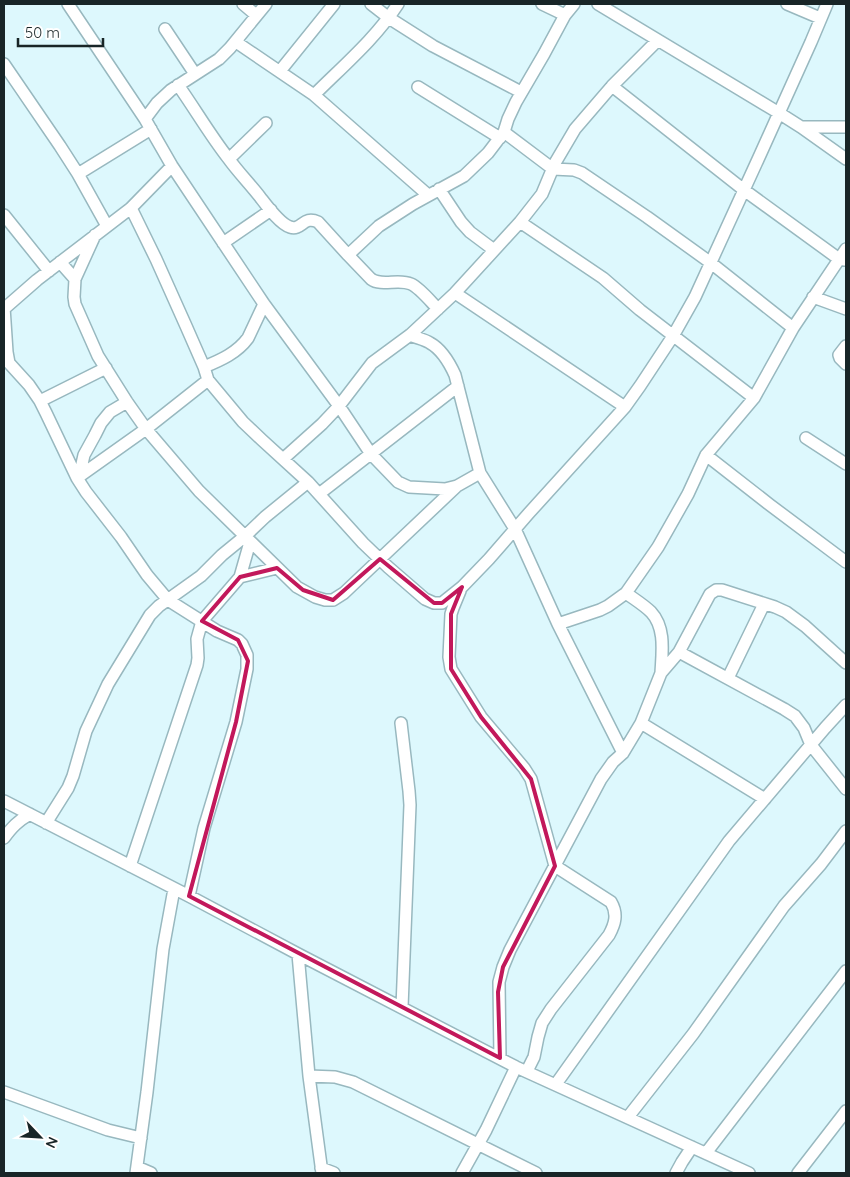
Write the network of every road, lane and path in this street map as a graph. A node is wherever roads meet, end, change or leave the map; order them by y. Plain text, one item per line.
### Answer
1 (68, 4) edge
2 (244, 4) edge
3 (266, 4) edge
4 (334, 4) edge
5 (372, 4) edge
6 (398, 4) edge
7 (542, 4) edge
8 (574, 4) edge
9 (598, 4) edge
10 (786, 4) edge
11 (827, 4) edge
12 (256, 14) junction
13 (565, 15) junction
14 (389, 18) junction
15 (820, 18) junction
16 (165, 29) dead end
17 (658, 40) junction
18 (236, 42) junction
19 (4, 64) edge
20 (280, 71) junction
21 (195, 74) junction
22 (178, 85) junction
23 (612, 86) junction
24 (418, 87) dead end
25 (521, 92) junction
26 (314, 95) junction
27 (779, 113) junction
28 (148, 124) junction
29 (266, 124) dead end
30 (801, 126) junction
31 (846, 127) edge
32 (502, 135) junction
33 (229, 159) junction
34 (846, 159) edge
35 (172, 166) junction
36 (553, 170) junction
37 (78, 174) junction
38 (439, 189) junction
39 (744, 190) junction
40 (428, 195) junction
41 (97, 207) junction
42 (271, 210) junction
43 (127, 211) junction
44 (5, 220) edge
45 (520, 222) junction
46 (107, 226) junction
47 (95, 235) junction
48 (223, 243) junction
49 (494, 250) junction
50 (846, 250) edge
51 (348, 255) junction
52 (842, 260) edge
53 (60, 262) junction
54 (711, 263) junction
55 (49, 271) junction
56 (75, 279) junction
57 (455, 293) junction
58 (813, 297) junction
59 (264, 304) junction
60 (4, 307) edge
61 (438, 309) junction
62 (846, 309) edge
63 (426, 321) junction
64 (793, 328) junction
65 (410, 335) junction
66 (673, 336) junction
67 (430, 343) junction
68 (846, 346) edge
69 (9, 363) junction
70 (846, 364) edge
71 (204, 367) junction
72 (106, 368) junction
73 (4, 374) edge
74 (208, 380) junction
75 (458, 386) junction
76 (754, 398) junction
77 (40, 401) junction
78 (127, 402) junction
79 (339, 406) junction
80 (625, 407) junction
81 (146, 429) junction
82 (806, 438) dead end
83 (371, 454) junction
84 (706, 455) junction
85 (283, 459) junction
86 (846, 464) edge
87 (480, 473) junction
88 (80, 476) junction
89 (308, 482) junction
90 (457, 486) junction
91 (319, 494) junction
92 (515, 529) junction
93 (247, 540) junction
94 (380, 559) junction
95 (846, 562) edge
96 (276, 568) junction
97 (240, 577) junction
98 (462, 587) junction
99 (626, 593) junction
100 (168, 600) junction
101 (764, 604) junction
102 (202, 622) junction
103 (558, 624) junction
104 (679, 652) junction
105 (846, 663) edge
106 (661, 672) junction
107 (728, 678) junction
108 (846, 705) edge
109 (401, 723) dead end
110 (641, 723) junction
111 (811, 745) junction
112 (623, 753) junction
113 (846, 789) edge
114 (765, 799) junction
115 (4, 802) edge
116 (30, 814) junction
117 (46, 823) junction
118 (846, 832) edge
119 (4, 838) edge
120 (130, 866) junction
121 (554, 866) junction
122 (174, 889) junction
123 (188, 896) junction
124 (298, 954) junction
125 (846, 971) edge
126 (402, 1007) junction
127 (500, 1058) junction
128 (522, 1069) junction
129 (309, 1076) junction
130 (556, 1084) junction
131 (4, 1092) edge
132 (846, 1111) edge
133 (628, 1117) junction
134 (141, 1138) junction
135 (478, 1144) junction
136 (692, 1147) junction
137 (706, 1153) junction
138 (137, 1170) edge
139 (321, 1171) edge
140 (151, 1173) edge
141 (334, 1173) edge
142 (462, 1173) edge
143 (536, 1173) edge
144 (676, 1173) edge
145 (749, 1173) edge
146 (798, 1173) edge

1 - 28 street
2 - 12 street
3 - 12 street
4 - 20 street
5 - 14 street
6 - 14 street
7 - 13 street
8 - 13 street
9 - 17 street
10 - 15 street
11 - 15 street
12 - 18 street
13 - 25 street
14 - 25 street
14 - 26 street
15 - 27 street
16 - 21 street
17 - 23 street
17 - 27 street
18 - 20 street
18 - 21 street
19 - 37 street
20 - 26 street
21 - 22 street
22 - 28 street
22 - 33 street
23 - 36 street
23 - 39 street
24 - 32 street
25 - 32 street
26 - 40 street
27 - 30 street
27 - 39 street
28 - 35 street
28 - 37 street
29 - 33 street
30 - 31 street
30 - 34 street
32 - 36 street
32 - 38 street
33 - 42 street
35 - 43 street
35 - 48 street
36 - 45 street
36 - 54 street
37 - 41 street
38 - 40 street
38 - 49 street
39 - 52 street
39 - 54 street
40 - 51 street
41 - 43 street
41 - 46 street
42 - 48 street
42 - 51 street
43 - 46 street
43 - 71 street
44 - 55 street
45 - 49 street
45 - 66 street
46 - 47 street
47 - 53 street
47 - 56 street
48 - 59 street
49 - 57 street
50 - 52 street
51 - 61 street
52 - 58 street
53 - 55 street
53 - 56 street
54 - 64 street
54 - 66 street
55 - 60 street
56 - 72 street
57 - 61 street
57 - 80 street
58 - 62 street
58 - 64 street
59 - 71 street
59 - 79 street
60 - 69 street
61 - 63 street
63 - 65 street
63 - 67 street
64 - 76 street
65 - 67 street
65 - 79 street
66 - 76 street
66 - 80 street
67 - 75 street
68 - 70 street
69 - 73 street
69 - 77 street
71 - 74 street
72 - 77 street
72 - 78 street
74 - 81 street
74 - 85 street
75 - 83 street
75 - 87 street
76 - 84 street
77 - 88 street
78 - 81 street
78 - 88 street
79 - 83 street
79 - 85 street
80 - 92 street
81 - 88 street
81 - 93 street
82 - 86 street
83 - 90 street
83 - 91 street
84 - 95 street
84 - 99 street
85 - 89 street
87 - 90 street
87 - 92 street
88 - 100 street
89 - 91 street
89 - 93 street
90 - 94 street
91 - 94 street
92 - 98 street
92 - 103 street
93 - 96 street
93 - 97 street
93 - 100 street
94 - 96 street
94 - 98 street
96 - 97 street
97 - 102 street
98 - 121 street
99 - 103 street
99 - 106 street
100 - 102 street
100 - 117 street
101 - 104 street
101 - 105 street
101 - 107 street
102 - 120 street
102 - 123 street
103 - 112 street
104 - 106 street
104 - 107 street
106 - 110 street
107 - 111 street
108 - 111 street
109 - 126 street
110 - 112 street
110 - 114 street
111 - 113 street
111 - 114 street
112 - 121 street
114 - 130 street
115 - 116 street
116 - 117 street
116 - 119 street
117 - 120 street
118 - 133 street
120 - 122 street
121 - 127 street
121 - 128 street
122 - 123 street
122 - 134 street
123 - 124 street
124 - 126 street
124 - 129 street
125 - 137 street
126 - 127 street
127 - 128 street
128 - 130 street
128 - 135 street
129 - 135 street
129 - 139 street
130 - 133 street
131 - 134 street
132 - 146 street
133 - 136 street
134 - 138 street
135 - 142 street
135 - 143 street
136 - 137 street
136 - 144 street
137 - 145 street
138 - 140 street
139 - 141 street

